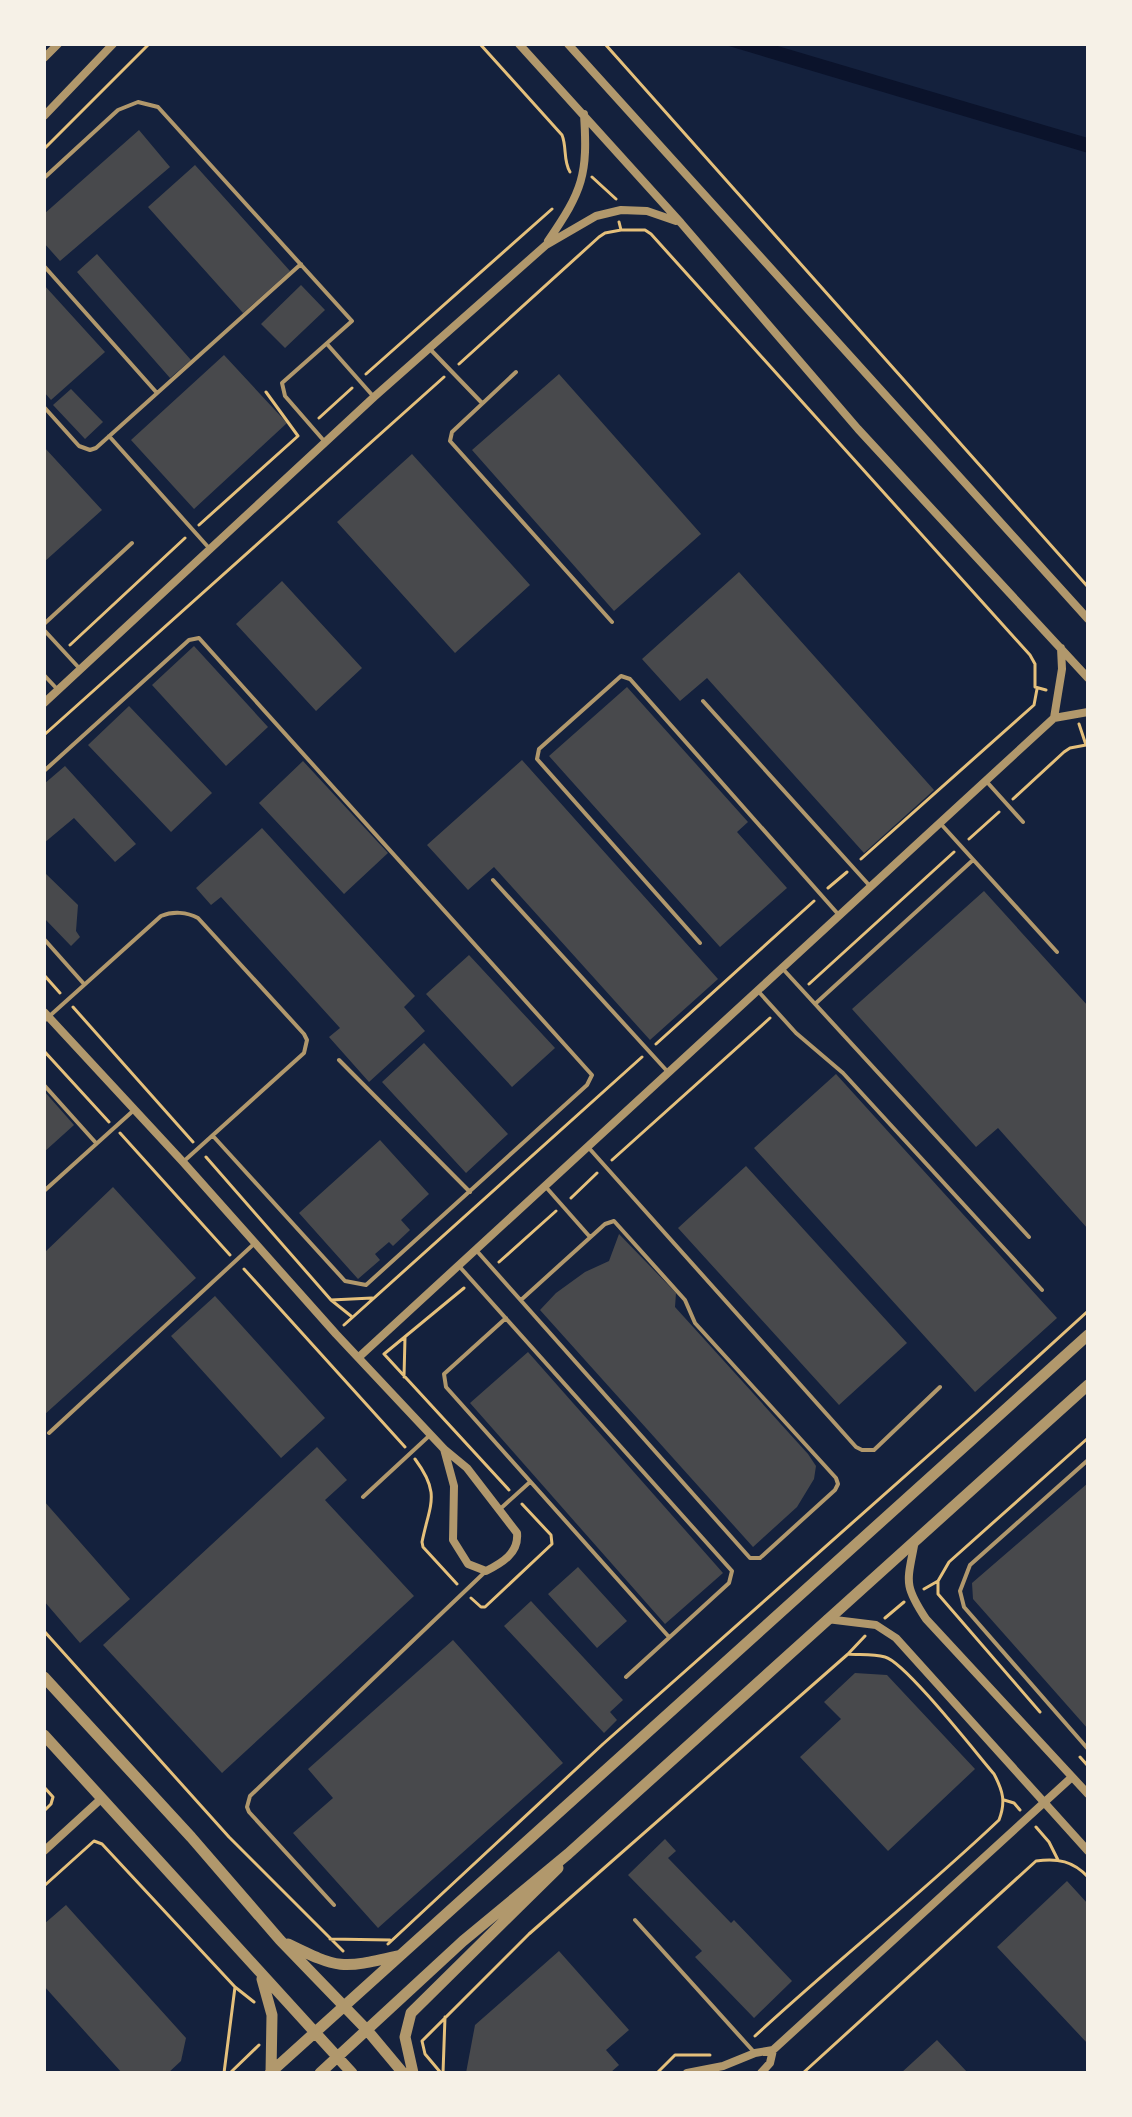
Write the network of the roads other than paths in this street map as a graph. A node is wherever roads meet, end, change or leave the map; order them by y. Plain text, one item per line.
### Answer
1 (58, 44) edge
2 (113, 44) edge
3 (519, 44) edge
4 (568, 44) edge
5 (44, 58) edge
6 (584, 114) junction
7 (44, 116) edge
8 (44, 178) edge
9 (681, 223) junction
10 (546, 245) junction
11 (301, 264) junction
12 (44, 266) edge
13 (327, 344) junction
14 (429, 348) junction
15 (516, 372) dead end
16 (157, 393) junction
17 (374, 397) junction
18 (482, 403) junction
19 (44, 407) edge
20 (109, 436) junction
21 (325, 442) junction
22 (132, 543) dead end
23 (210, 549) junction
24 (1088, 619) edge
25 (612, 622) dead end
26 (44, 627) edge
27 (1061, 648) junction
28 (80, 669) junction
29 (44, 675) edge
30 (1088, 678) edge
31 (58, 690) junction
32 (703, 701) dead end
33 (44, 703) edge
34 (1088, 712) edge
35 (1054, 718) junction
36 (44, 771) edge
37 (986, 781) junction
38 (1023, 822) dead end
39 (940, 823) junction
40 (973, 860) junction
41 (493, 880) dead end
42 (871, 887) junction
43 (839, 916) junction
44 (44, 939) edge
45 (700, 943) dead end
46 (1057, 952) dead end
47 (782, 968) junction
48 (84, 984) junction
49 (758, 991) junction
50 (815, 1004) junction
51 (45, 1016) edge
52 (339, 1060) dead end
53 (668, 1073) junction
54 (44, 1085) edge
55 (134, 1110) junction
56 (213, 1136) junction
57 (97, 1143) junction
58 (588, 1147) junction
59 (183, 1162) junction
60 (545, 1186) junction
61 (44, 1191) edge
62 (470, 1192) junction
63 (590, 1237) junction
64 (1029, 1237) dead end
65 (255, 1243) junction
66 (475, 1250) junction
67 (459, 1265) junction
68 (1042, 1290) dead end
69 (521, 1300) junction
70 (506, 1318) junction
71 (1088, 1335) edge
72 (359, 1357) junction
73 (1088, 1385) edge
74 (940, 1387) dead end
75 (49, 1433) dead end
76 (431, 1435) junction
77 (444, 1449) junction
78 (1088, 1460) edge
79 (530, 1482) junction
80 (363, 1497) dead end
81 (499, 1510) junction
82 (915, 1539) junction
83 (486, 1571) junction
84 (826, 1619) junction
85 (669, 1637) junction
86 (44, 1677) edge
87 (626, 1677) dead end
88 (44, 1735) edge
89 (1088, 1749) edge
90 (1072, 1777) junction
91 (1088, 1794) edge
92 (102, 1798) junction
93 (1044, 1803) junction
94 (44, 1851) edge
95 (1088, 1851) edge
96 (568, 1854) junction
97 (334, 1905) dead end
98 (635, 1920) dead end
99 (280, 1940) junction
100 (400, 1955) junction
101 (260, 1973) junction
102 (345, 2007) junction
103 (367, 2030) junction
104 (315, 2034) junction
105 (773, 2050) junction
106 (755, 2053) junction
107 (338, 2058) junction
108 (270, 2073) edge
109 (320, 2073) edge
110 (352, 2073) edge
111 (403, 2073) edge
112 (413, 2073) edge
113 (687, 2073) edge
114 (761, 2073) edge

1 - 5 street
2 - 7 street
3 - 6 street
4 - 24 street
6 - 9 street
6 - 10 street
8 - 11 lane
9 - 10 street
9 - 27 street
10 - 14 street
11 - 13 lane
11 - 16 lane
12 - 16 lane
13 - 17 lane
13 - 21 lane
14 - 17 street
14 - 18 lane
15 - 18 lane
16 - 20 lane
17 - 21 street
18 - 25 lane
19 - 20 lane
20 - 23 lane
21 - 23 street
22 - 26 lane
23 - 28 street
26 - 28 lane
27 - 30 street
27 - 35 street
28 - 31 street
29 - 31 lane
31 - 33 street
32 - 42 lane
34 - 35 street
35 - 37 street
36 - 62 lane
37 - 38 lane
37 - 39 street
39 - 40 lane
39 - 42 street
40 - 46 lane
40 - 50 lane
41 - 53 lane
42 - 43 street
43 - 45 lane
43 - 47 street
44 - 48 lane
47 - 49 street
47 - 50 lane
48 - 51 lane
48 - 56 lane
49 - 53 street
49 - 68 lane
50 - 64 lane
51 - 55 street
52 - 62 lane
53 - 58 street
54 - 57 lane
55 - 57 lane
55 - 59 street
56 - 59 lane
56 - 62 lane
57 - 61 lane
58 - 60 street
58 - 74 lane
59 - 65 street
60 - 63 lane
60 - 66 street
63 - 69 lane
63 - 69 lane
65 - 72 street
65 - 75 lane
66 - 67 street
66 - 69 lane
67 - 70 lane
67 - 72 street
70 - 79 lane
70 - 85 lane
71 - 100 street
72 - 76 street
73 - 82 street
76 - 77 street
76 - 80 lane
77 - 81 street
77 - 83 street
78 - 89 lane
79 - 81 lane
79 - 85 lane
81 - 83 street
82 - 84 street
82 - 90 street
83 - 97 lane
84 - 93 street
84 - 96 street
85 - 87 lane
86 - 99 street
88 - 92 street
90 - 91 street
90 - 93 street
92 - 94 street
92 - 101 street
93 - 95 street
93 - 105 street
96 - 103 street
96 - 112 street
98 - 106 lane
99 - 100 street
99 - 102 street
100 - 102 street
101 - 104 street
101 - 108 street
102 - 103 street
102 - 104 street
103 - 107 street
103 - 111 street
104 - 107 street
104 - 108 street
105 - 106 street
105 - 114 street
106 - 113 street
107 - 109 street
107 - 110 street

